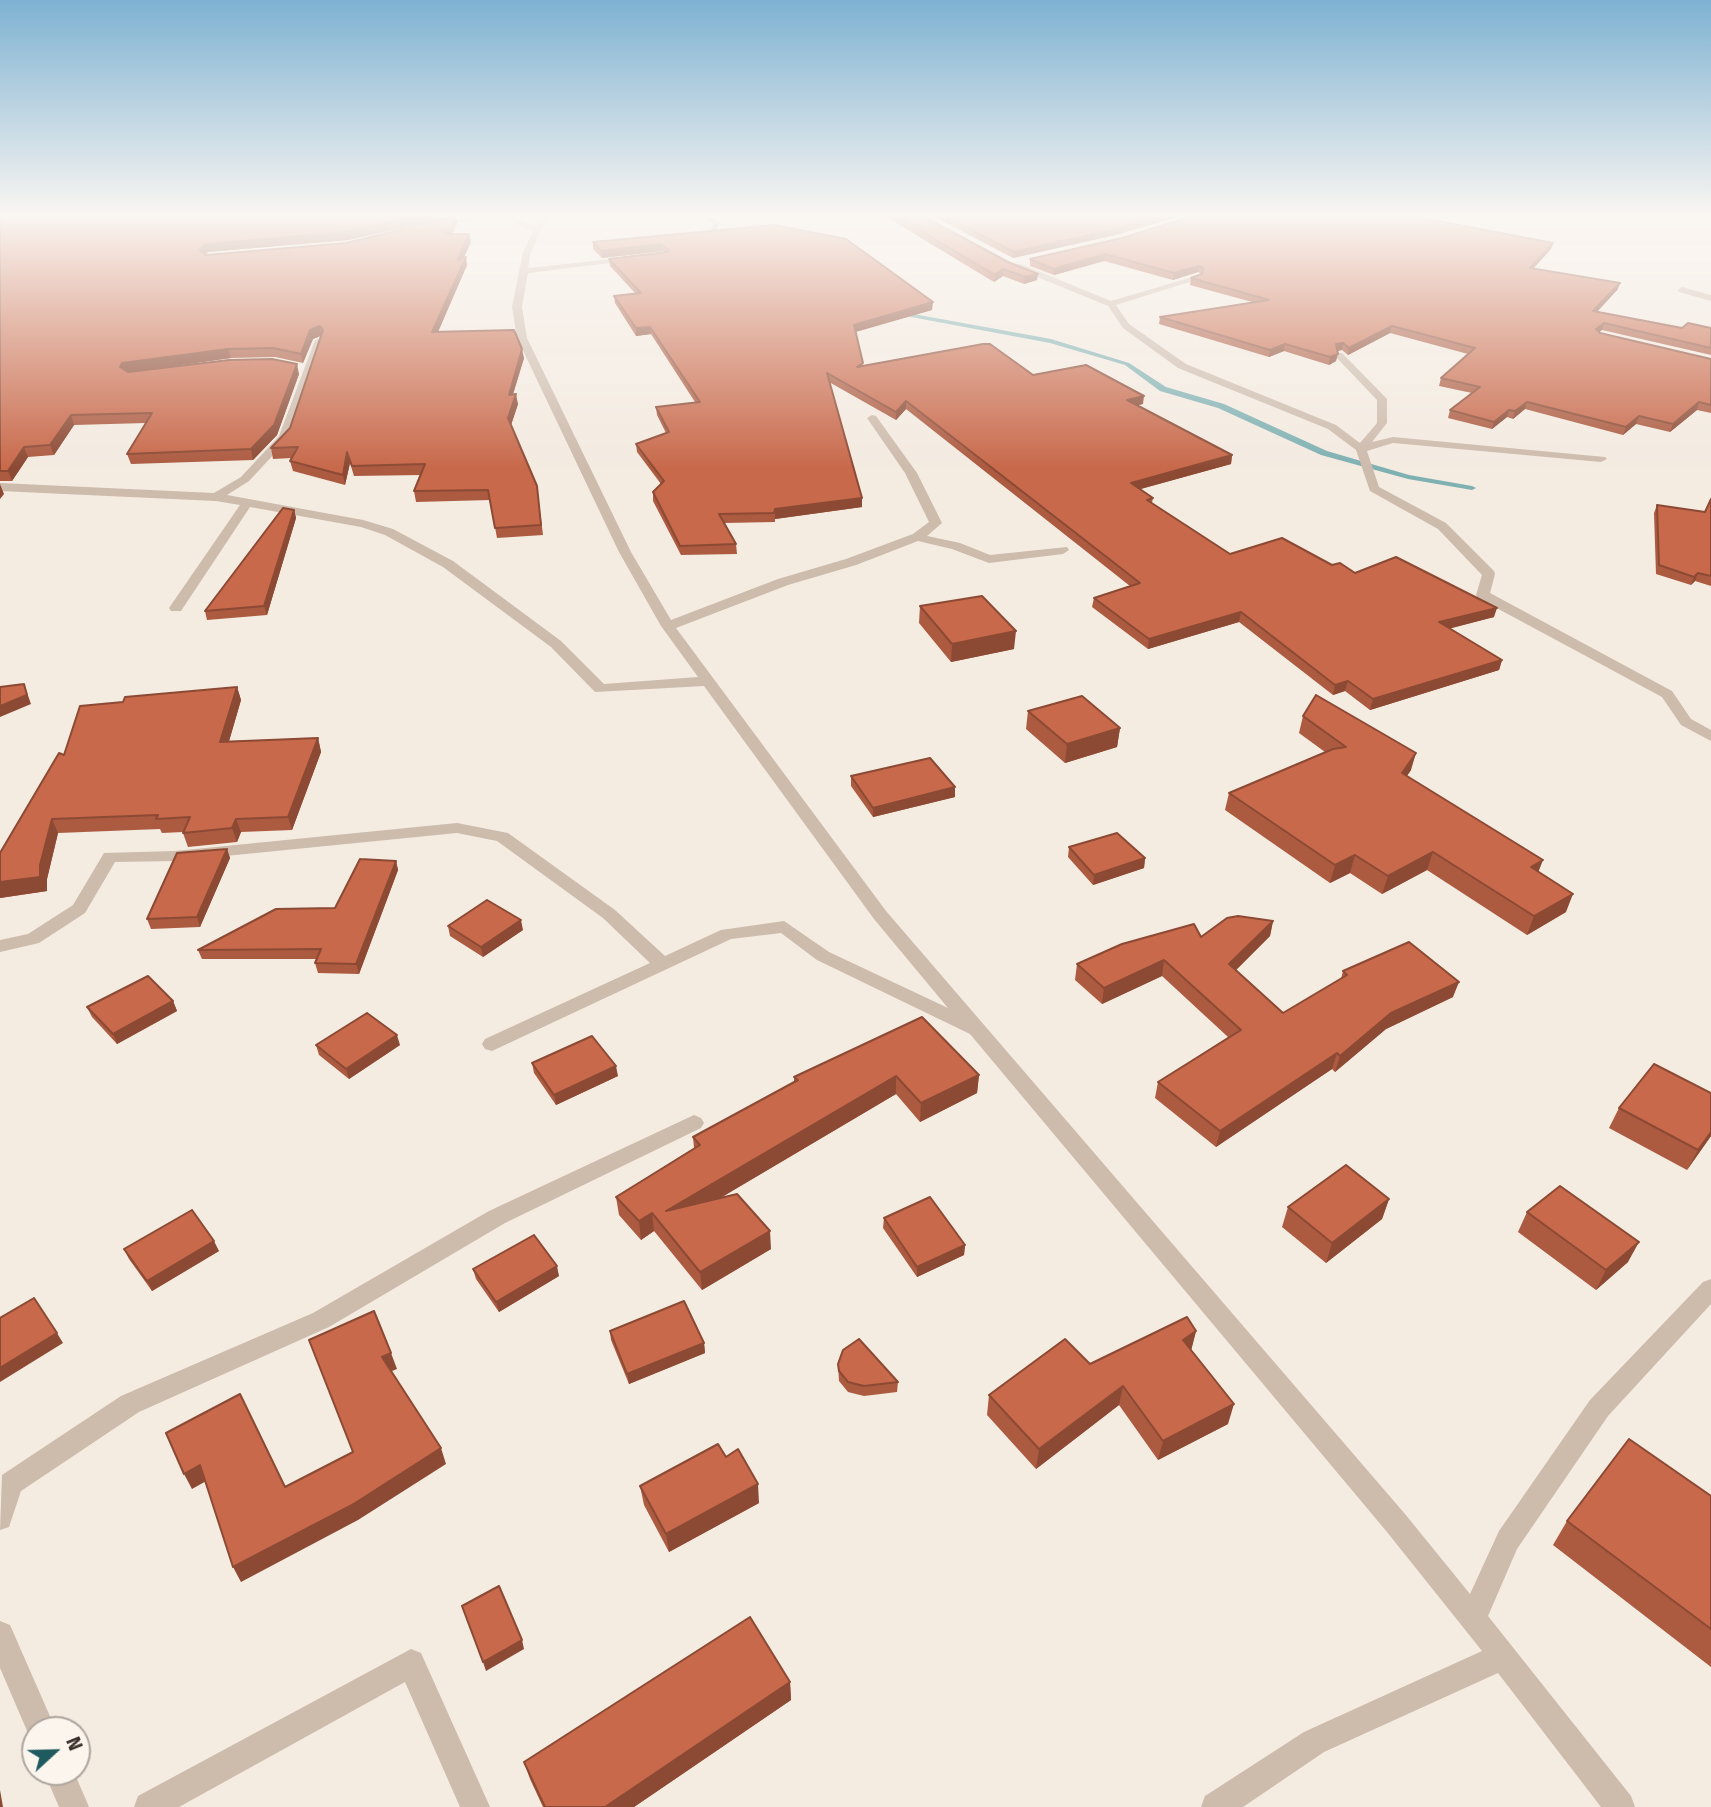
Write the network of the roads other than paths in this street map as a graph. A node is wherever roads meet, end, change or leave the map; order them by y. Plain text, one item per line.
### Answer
1 (518, 299) edge
2 (1099, 299) edge
3 (1126, 299) edge
4 (1111, 304) junction
5 (320, 340) edge
6 (1339, 355) edge
7 (872, 418) dead end
8 (1362, 449) junction
9 (1601, 459) dead end
10 (0, 487) edge
11 (216, 497) junction
12 (247, 503) junction
13 (917, 537) junction
14 (1063, 550) dead end
15 (176, 608) dead end
16 (668, 626) junction
17 (707, 681) junction
18 (1711, 736) edge
19 (0, 946) edge
20 (660, 963) junction
21 (979, 1031) junction
22 (492, 1044) dead end
23 (694, 1123) dead end
24 (1711, 1289) edge
25 (0, 1518) edge
26 (1473, 1619) junction
27 (0, 1635) edge
28 (1503, 1656) junction
29 (35, 1716) edge
30 (65, 1786) edge
31 (1613, 1798) edge
32 (74, 1807) edge
33 (149, 1807) edge
34 (475, 1807) edge
35 (1216, 1807) edge

1 - 16 street
2 - 4 street
3 - 4 street
4 - 8 street
5 - 11 street
6 - 8 street
7 - 13 street
8 - 9 street
8 - 18 street
10 - 11 street
11 - 12 street
12 - 15 street
12 - 17 street
13 - 14 street
13 - 16 street
16 - 17 street
17 - 21 street
19 - 20 street
20 - 21 street
20 - 22 street
21 - 26 street
23 - 25 street
24 - 26 street
26 - 28 street
27 - 29 street
28 - 31 street
28 - 35 street
30 - 32 street
33 - 34 street

